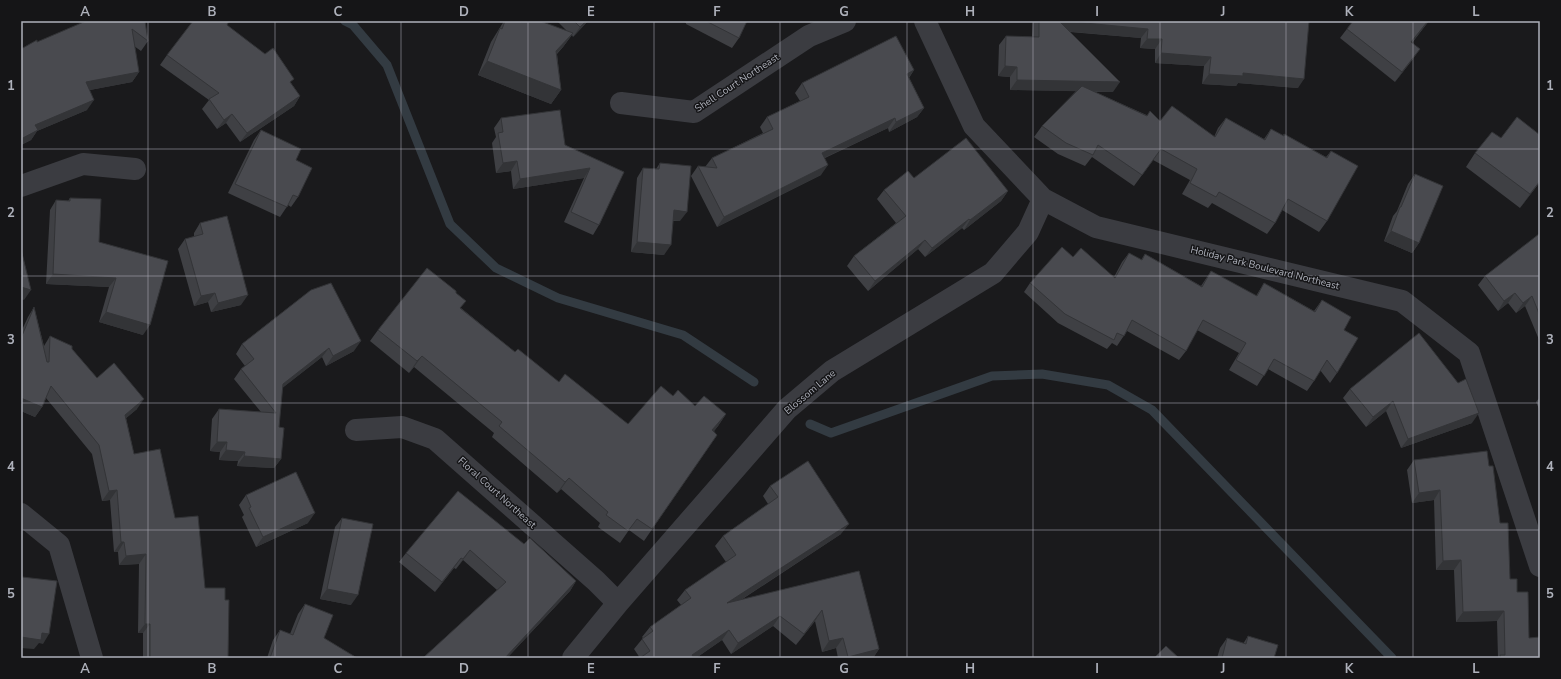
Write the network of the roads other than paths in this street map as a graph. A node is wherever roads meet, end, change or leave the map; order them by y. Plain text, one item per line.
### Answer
1 (845, 21) edge
2 (925, 21) edge
3 (621, 103) dead end
4 (135, 169) dead end
5 (21, 186) edge
6 (1043, 199) junction
7 (356, 430) dead end
8 (21, 514) edge
9 (1540, 566) edge
10 (618, 603) junction
11 (92, 658) edge
12 (573, 658) edge

1 - 3 street, Shell Court Northeast
2 - 6 street, Holiday Park Boulevard Northeast
4 - 5 street
6 - 9 street, Holiday Park Boulevard Northeast
6 - 10 street, Blossom Lane
7 - 10 street, Floral Court Northeast
8 - 11 street
10 - 12 street, Blossom Lane

